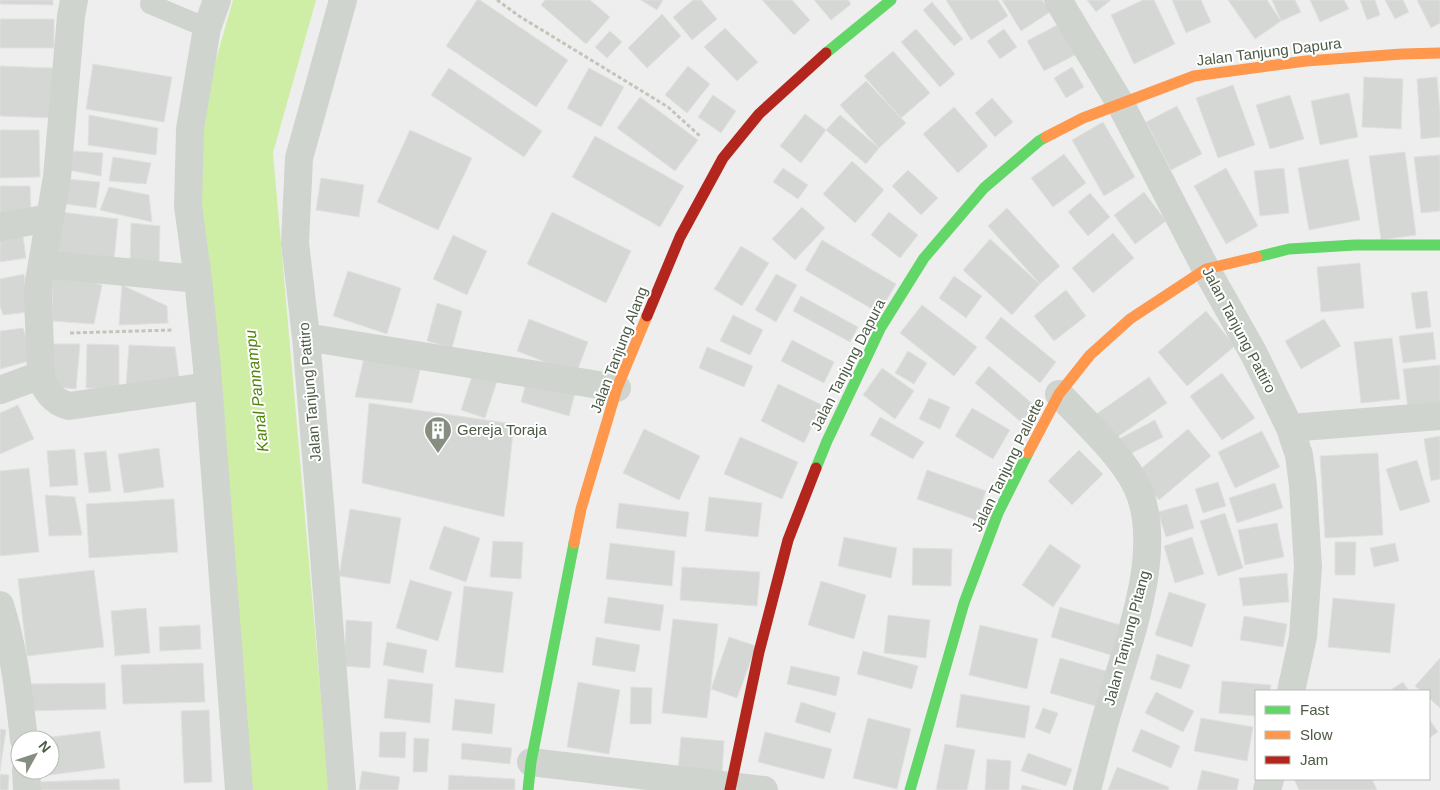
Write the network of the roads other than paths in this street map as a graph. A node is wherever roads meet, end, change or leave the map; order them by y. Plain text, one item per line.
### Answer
1 (74, 0) edge
2 (217, 0) edge
3 (343, 0) edge
4 (891, 0) edge
5 (1058, 0) edge
6 (150, 4) dead end
7 (207, 28) junction
8 (1440, 53) edge
9 (1120, 103) junction
10 (49, 218) junction
11 (0, 227) edge
12 (1440, 245) edge
13 (42, 264) junction
14 (1206, 269) junction
15 (198, 279) junction
16 (306, 337) junction
17 (41, 375) junction
18 (208, 386) junction
19 (617, 388) junction
20 (0, 390) edge
21 (1059, 394) junction
22 (1440, 416) edge
23 (1290, 428) junction
24 (0, 606) edge
25 (1291, 690) edge
26 (23, 730) edge
27 (531, 762) junction
28 (731, 788) edge
29 (239, 790) edge
30 (342, 790) edge
31 (528, 790) edge
32 (764, 790) edge
33 (910, 790) edge
34 (1087, 790) edge

1 - 10 street
2 - 7 street
3 - 16 street, Jalan Tanjung Pattiro
4 - 19 street, Jalan Tanjung Alang
5 - 9 street, Jalan Tanjung Pattiro
6 - 7 lane
7 - 15 street
8 - 9 street, Jalan Tanjung Dapura
9 - 14 street, Jalan Tanjung Pattiro
9 - 28 street, Jalan Tanjung Dapura
10 - 11 street
10 - 13 street
12 - 14 street, Jalan Tanjung Pallette
13 - 15 street
13 - 17 street
14 - 21 street, Jalan Tanjung Pallette
14 - 23 street, Jalan Tanjung Pattiro
15 - 18 street
16 - 19 street
16 - 30 street, Jalan Tanjung Pattiro
17 - 18 street
17 - 20 street
18 - 29 street
19 - 27 street, Jalan Tanjung Alang
21 - 33 street, Jalan Tanjung Pallette
21 - 34 street, Jalan Tanjung Pitang
22 - 23 street
23 - 25 street, Jalan Tanjung Pattiro
24 - 26 street
27 - 28 street
27 - 31 street, Jalan Tanjung Alang
28 - 32 street

